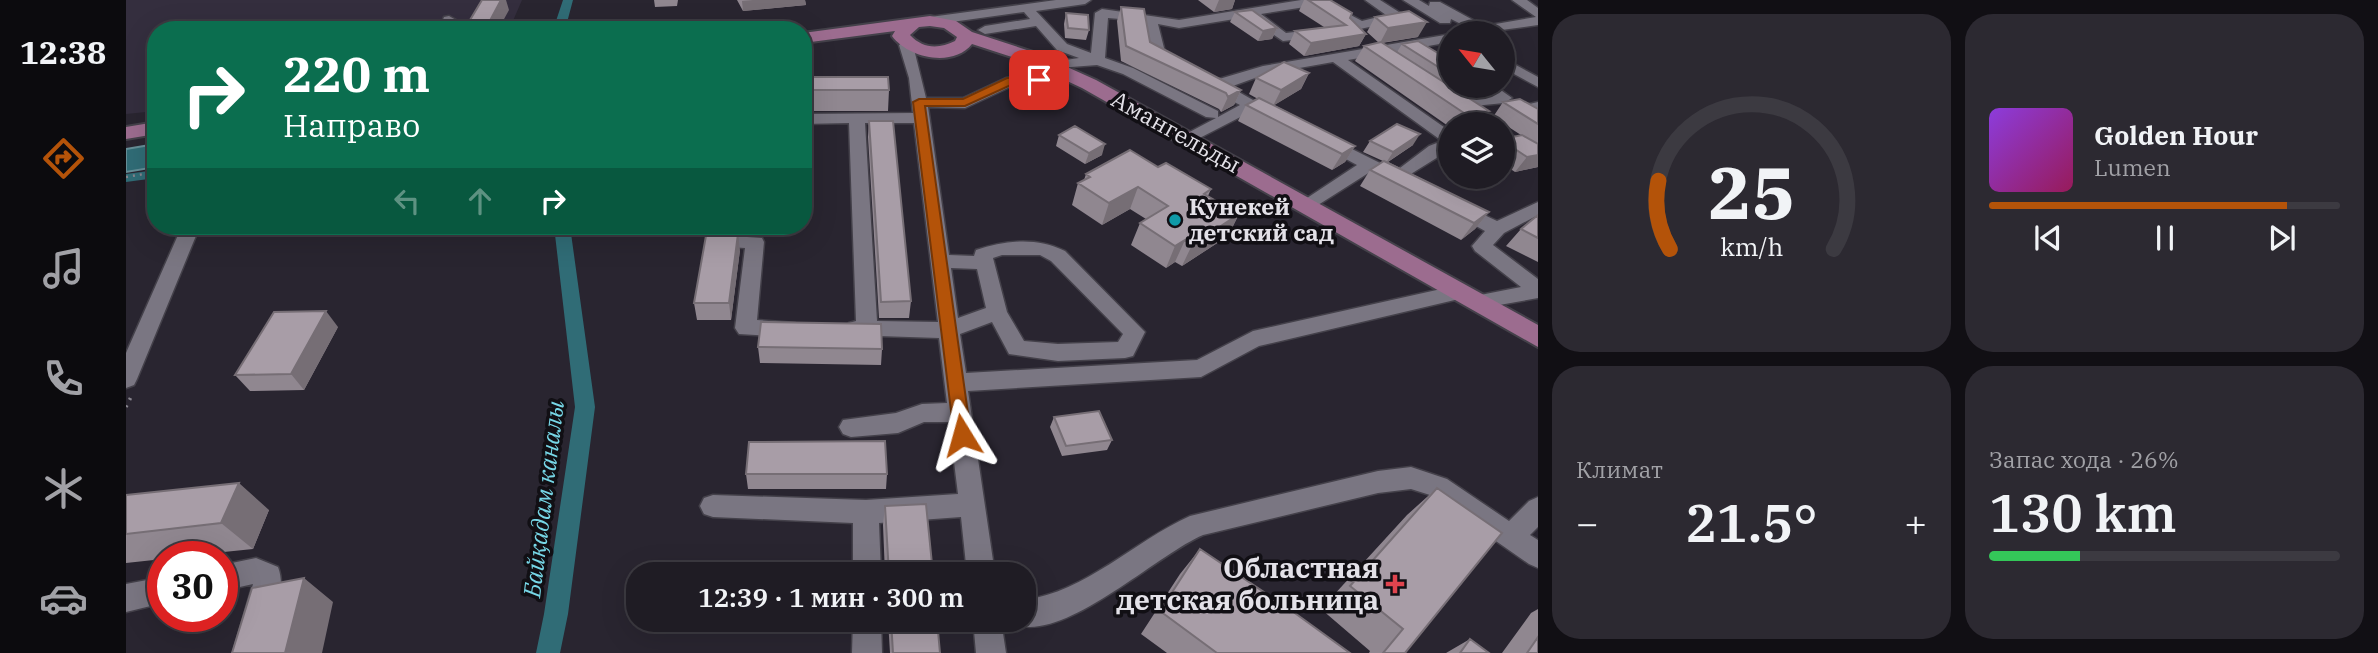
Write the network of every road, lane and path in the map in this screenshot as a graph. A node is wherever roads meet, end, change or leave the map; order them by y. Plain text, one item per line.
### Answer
1 (954, 0) edge
2 (1085, 0) edge
3 (1371, 0) edge
4 (1409, 0) edge
5 (1518, 0) edge
6 (1322, 1) edge
7 (1435, 5) dead end
8 (1027, 8) junction
9 (1250, 12) junction
10 (1538, 14) edge
11 (1150, 18) junction
12 (1448, 21) edge
13 (1465, 21) edge
14 (1538, 21) edge
15 (922, 22) junction
16 (1039, 22) junction
17 (1360, 25) junction
18 (964, 27) junction
19 (1516, 29) edge
20 (985, 30) dead end
21 (1321, 33) edge
22 (1516, 33) edge
23 (1527, 33) dead end
24 (832, 34) junction
25 (812, 37) edge
26 (1438, 40) edge
27 (906, 44) junction
28 (945, 51) junction
29 (1376, 51) junction
30 (1336, 58) junction
31 (1098, 61) junction
32 (1397, 64) edge
33 (1049, 66) junction
34 (916, 78) junction
35 (1216, 87) junction
36 (1504, 98) edge
37 (1252, 105) junction
38 (1538, 107) edge
39 (920, 110) junction
40 (1469, 112) edge
41 (1212, 114) dead end
42 (812, 119) edge
43 (857, 119) junction
44 (1287, 123) edge
45 (1538, 123) edge
46 (147, 129) edge
47 (126, 132) edge
48 (1438, 133) edge
49 (1311, 135) edge
50 (1188, 139) junction
51 (1515, 142) edge
52 (1438, 148) edge
53 (1534, 152) edge
54 (1370, 164) junction
55 (1404, 172) edge
56 (147, 174) edge
57 (126, 177) edge
58 (1416, 188) edge
59 (1440, 199) edge
60 (1307, 206) junction
61 (1538, 208) edge
62 (1497, 229) junction
63 (187, 235) edge
64 (722, 235) edge
65 (940, 261) junction
66 (983, 263) junction
67 (1538, 291) edge
68 (1468, 297) junction
69 (997, 312) junction
70 (813, 329) edge
71 (840, 329) edge
72 (867, 329) junction
73 (949, 330) junction
74 (1538, 337) edge
75 (126, 379) edge
76 (956, 383) junction
77 (959, 412) junction
78 (851, 427) dead end
79 (972, 505) junction
80 (713, 506) dead end
81 (1538, 509) edge
82 (866, 512) junction
83 (1511, 537) junction
84 (1538, 555) edge
85 (867, 562) edge
86 (979, 562) edge
87 (238, 575) edge
88 (147, 593) edge
89 (126, 598) edge
90 (1036, 614) edge
91 (867, 632) edge
92 (988, 632) edge
93 (248, 653) edge
94 (867, 653) edge
95 (991, 653) edge

1 - 18 street
2 - 8 street
3 - 17 street
4 - 12 street
5 - 10 street
6 - 9 street
6 - 17 street
7 - 13 street
8 - 16 street
8 - 18 street
9 - 11 street
9 - 21 street
11 - 31 street
11 - 35 street
14 - 19 street
15 - 18 main road
15 - 24 main road
15 - 27 main road
16 - 20 street
16 - 31 street
17 - 29 street
18 - 28 main road
18 - 33 main road
22 - 23 street
24 - 25 main road
24 - 27 main road
26 - 29 street
27 - 28 main road
27 - 34 street
28 - 33 main road
28 - 34 street
29 - 30 street
29 - 32 street
30 - 35 street
30 - 48 street
31 - 33 street
31 - 41 street
33 - 39 street
33 - 50 main road, Амангельды
34 - 39 street
35 - 37 street
36 - 40 street
37 - 44 street
37 - 50 street
38 - 45 street
39 - 43 street
39 - 65 street
42 - 43 street
43 - 72 street
46 - 47 main road
49 - 54 street
50 - 60 main road, Амангельды
51 - 53 street
52 - 55 street
54 - 58 street
54 - 60 street
56 - 57 path
59 - 62 street
60 - 68 main road, Амангельды
61 - 62 street
62 - 67 street
63 - 75 street
64 - 70 street
65 - 66 street
65 - 73 street
66 - 69 street
66 - 69 street
67 - 68 street
68 - 74 main road, Амангельды
68 - 76 street
69 - 73 street
71 - 72 street
72 - 73 street
73 - 76 street
76 - 77 street
77 - 78 street
77 - 79 street
79 - 82 street
79 - 86 street
80 - 82 street
81 - 83 street
82 - 85 street
83 - 84 street
83 - 90 street
87 - 93 street
88 - 89 street
91 - 94 street
92 - 95 street

